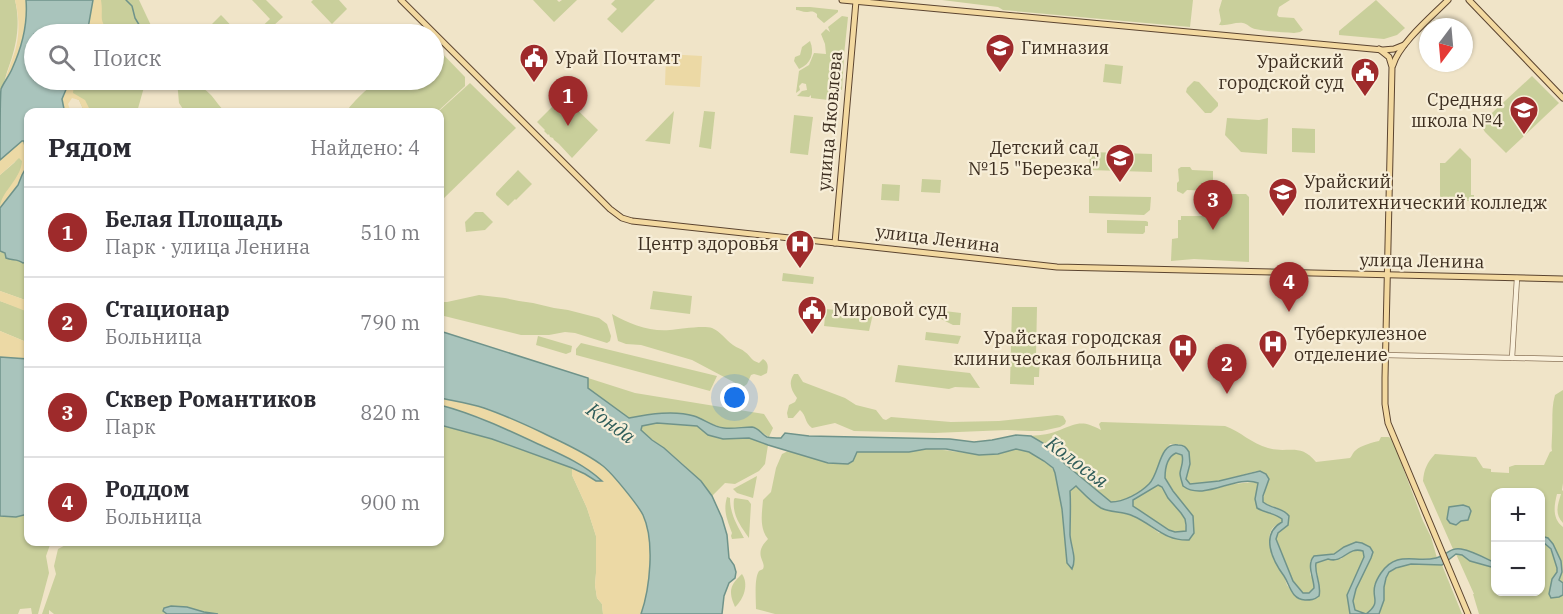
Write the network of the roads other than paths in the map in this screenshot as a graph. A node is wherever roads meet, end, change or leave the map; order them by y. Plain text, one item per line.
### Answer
1 (842, 0) edge
2 (1448, 0) edge
3 (1469, 0) edge
4 (403, 1) edge
5 (856, 1) edge
6 (426, 24) edge
7 (444, 42) edge
8 (1404, 45) junction
9 (1379, 49) junction
10 (1392, 67) junction
11 (1563, 98) edge
12 (835, 243) junction
13 (1388, 275) junction
14 (1516, 278) junction
15 (1563, 279) edge
16 (1385, 355) junction
17 (1512, 358) junction
18 (1563, 359) edge
19 (1468, 614) edge

1 - 5 main road
2 - 8 main road
3 - 11 main road
4 - 6 main road, улица Ленина
5 - 9 main road
5 - 12 main road, улица Яковлева
7 - 12 main road, улица Ленина
8 - 9 main road
8 - 10 main road
9 - 10 main road
10 - 13 main road
12 - 13 main road, улица Ленина
13 - 14 main road, улица Ленина
13 - 16 main road
14 - 15 main road, улица Ленина
14 - 17 street
16 - 17 street
16 - 19 main road
17 - 18 street

